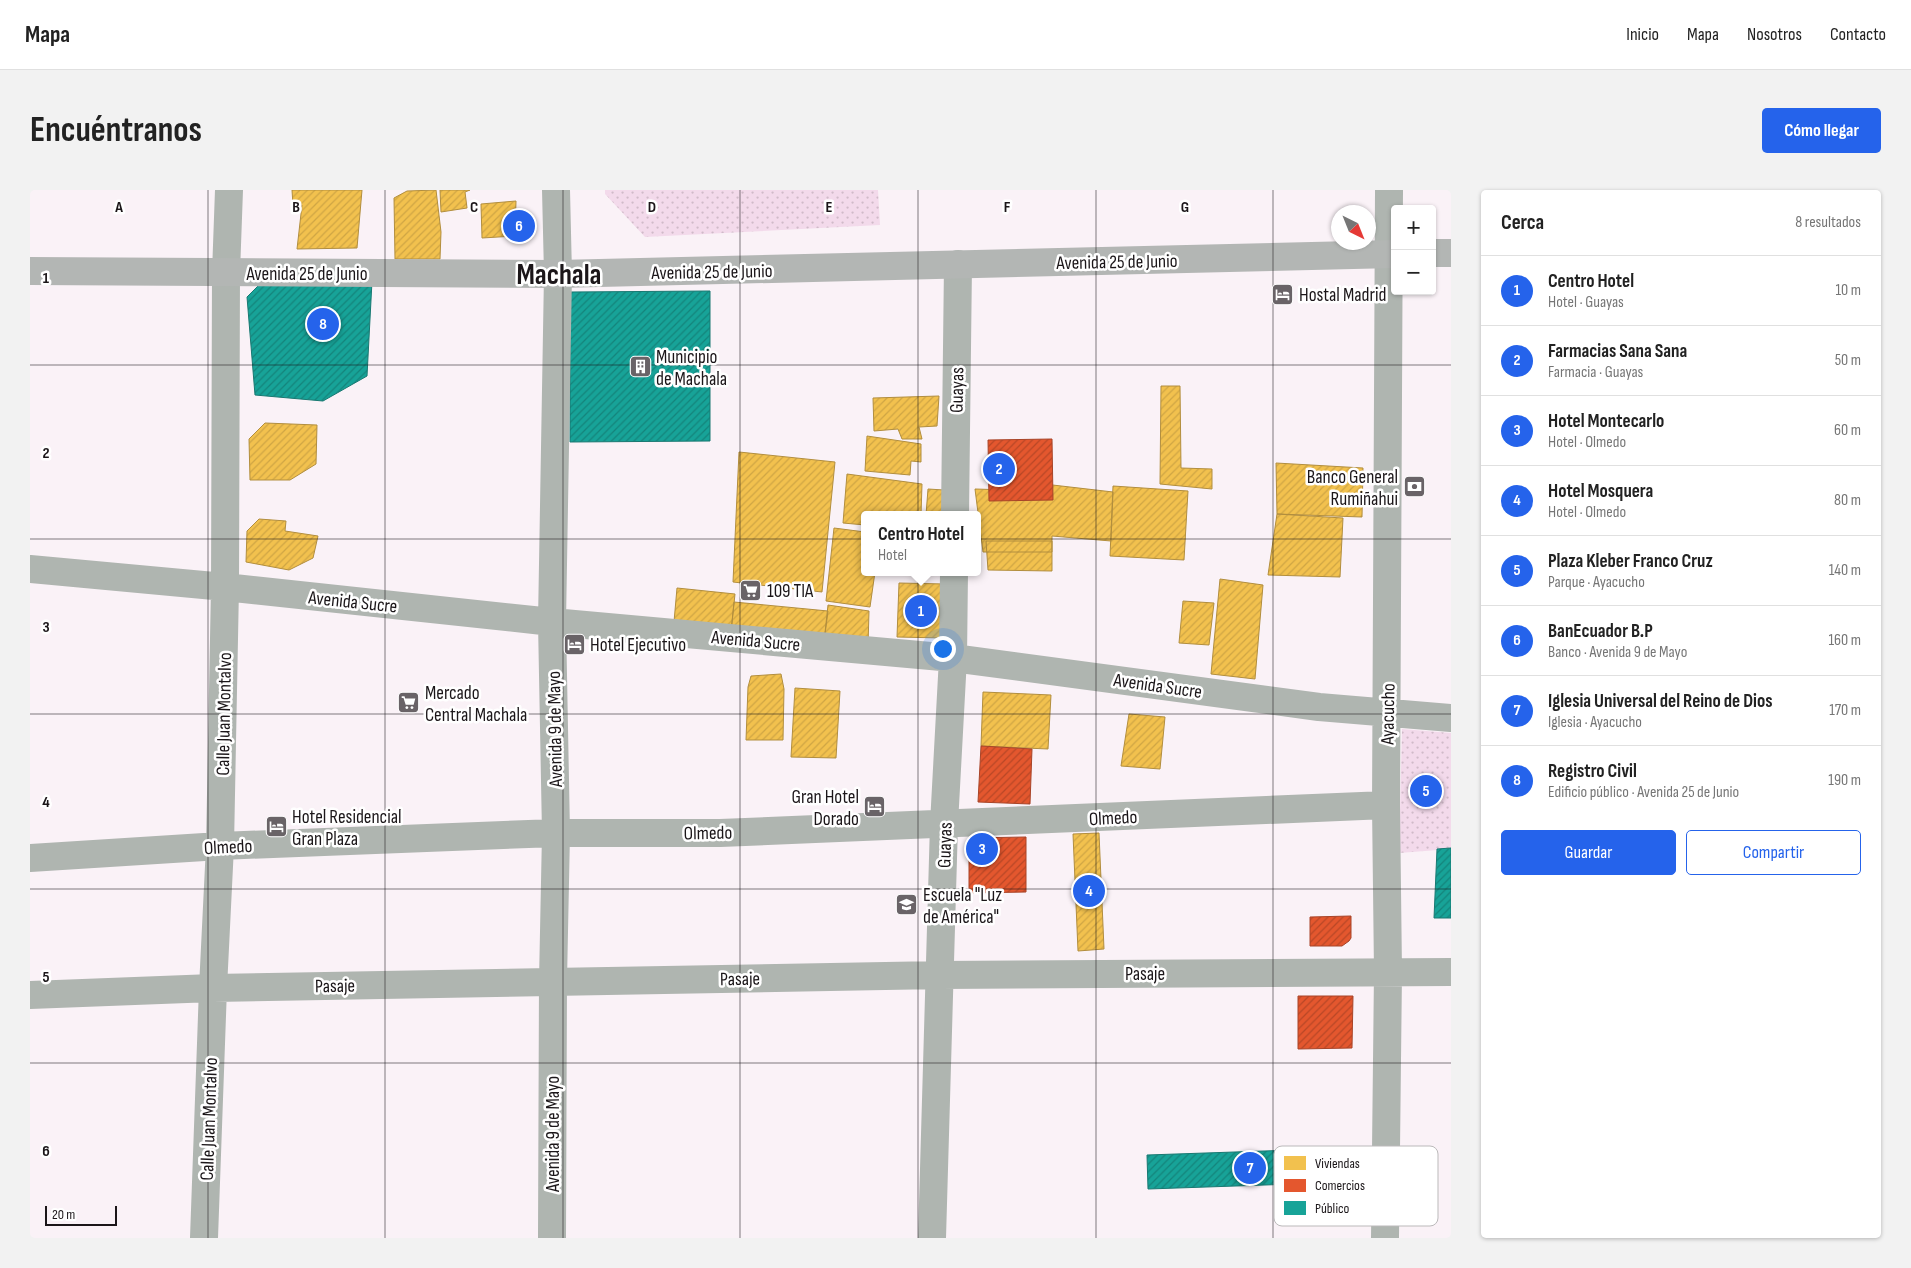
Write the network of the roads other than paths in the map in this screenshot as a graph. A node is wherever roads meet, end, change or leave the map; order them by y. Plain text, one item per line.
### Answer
1 (229, 190) edge
2 (556, 190) edge
3 (1389, 190) edge
4 (1392, 250) edge
5 (1436, 253) edge
6 (1451, 253) edge
7 (1391, 254) edge
8 (958, 264) junction
9 (30, 271) edge
10 (226, 273) junction
11 (558, 274) junction
12 (1392, 295) edge
13 (955, 511) edge
14 (30, 569) edge
15 (954, 576) edge
16 (225, 587) junction
17 (552, 622) junction
18 (953, 658) junction
19 (1388, 711) junction
20 (1451, 718) edge
21 (1386, 804) junction
22 (944, 824) junction
23 (556, 833) junction
24 (220, 846) junction
25 (30, 858) edge
26 (1388, 972) junction
27 (1451, 972) edge
28 (940, 975) junction
29 (553, 981) junction
30 (213, 988) junction
31 (30, 994) edge
32 (1386, 1146) edge
33 (204, 1238) edge
34 (552, 1238) edge
35 (932, 1238) edge

1 - 10 street, Calle Juan Montalvo
2 - 11 street, Avenida 9 de Mayo
3 - 4 street, Ayacucho
5 - 6 main road
7 - 8 main road, Avenida 25 de Junio
8 - 11 main road, Avenida 25 de Junio
8 - 13 street, Guayas
9 - 10 main road, Avenida 25 de Junio
10 - 11 main road, Avenida 25 de Junio
10 - 16 street, Calle Juan Montalvo
11 - 17 street, Avenida 9 de Mayo
12 - 19 street, Ayacucho
14 - 16 street, Avenida Sucre
15 - 18 street, Guayas
16 - 17 street, Avenida Sucre
16 - 24 street, Calle Juan Montalvo
17 - 18 street, Avenida Sucre
17 - 23 street, Avenida 9 de Mayo
18 - 19 street, Avenida Sucre
18 - 22 street, Guayas
19 - 20 street, Avenida Sucre
19 - 21 street, Ayacucho
21 - 22 street, Olmedo
21 - 26 street, Ayacucho
22 - 23 street, Olmedo
22 - 28 street, Guayas
23 - 24 street, Olmedo
23 - 29 street, Avenida 9 de Mayo
24 - 25 street, Olmedo
24 - 30 street, Calle Juan Montalvo
26 - 27 street, Pasaje
26 - 28 street, Pasaje
26 - 32 street, Ayacucho
28 - 29 street, Pasaje
28 - 35 street, Guayas
29 - 30 street, Pasaje
29 - 34 street, Avenida 9 de Mayo
30 - 31 street, Pasaje
30 - 33 street, Calle Juan Montalvo

